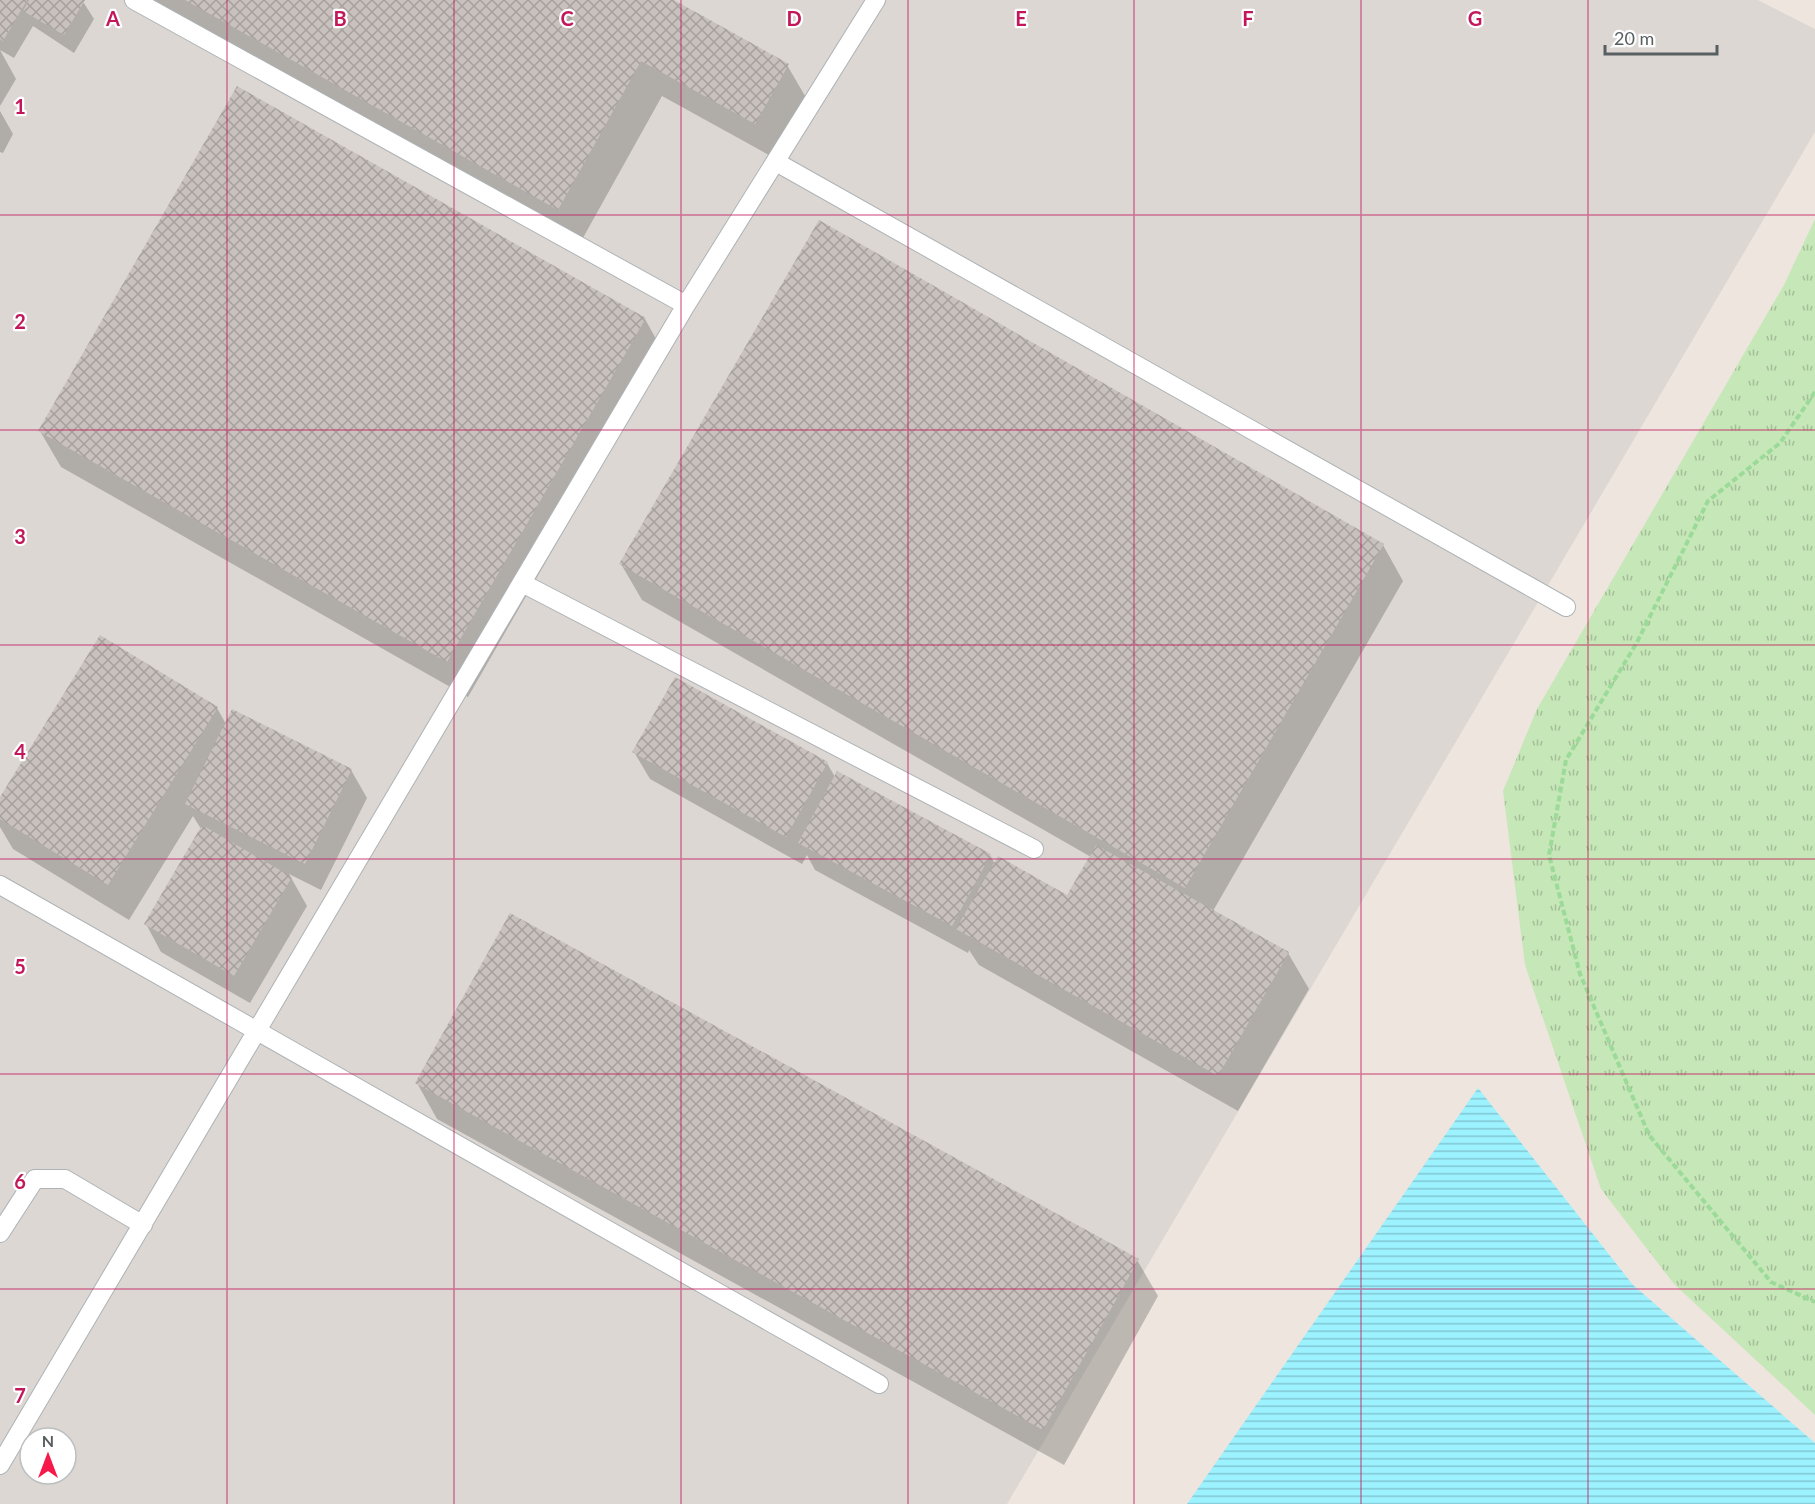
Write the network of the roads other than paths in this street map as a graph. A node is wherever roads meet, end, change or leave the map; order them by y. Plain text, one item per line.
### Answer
1 (134, 0) edge
2 (876, 0) edge
3 (776, 162) junction
4 (686, 305) junction
5 (522, 583) junction
6 (1566, 607) dead end
7 (1034, 849) dead end
8 (0, 885) edge
9 (258, 1031) junction
10 (143, 1225) junction
11 (0, 1233) edge
12 (879, 1384) dead end
13 (0, 1464) edge

1 - 4 lane
2 - 3 lane
3 - 4 lane
3 - 6 lane
4 - 5 lane
5 - 7 lane
5 - 9 lane
8 - 9 lane
9 - 10 lane
9 - 12 lane
10 - 11 lane
10 - 13 lane

